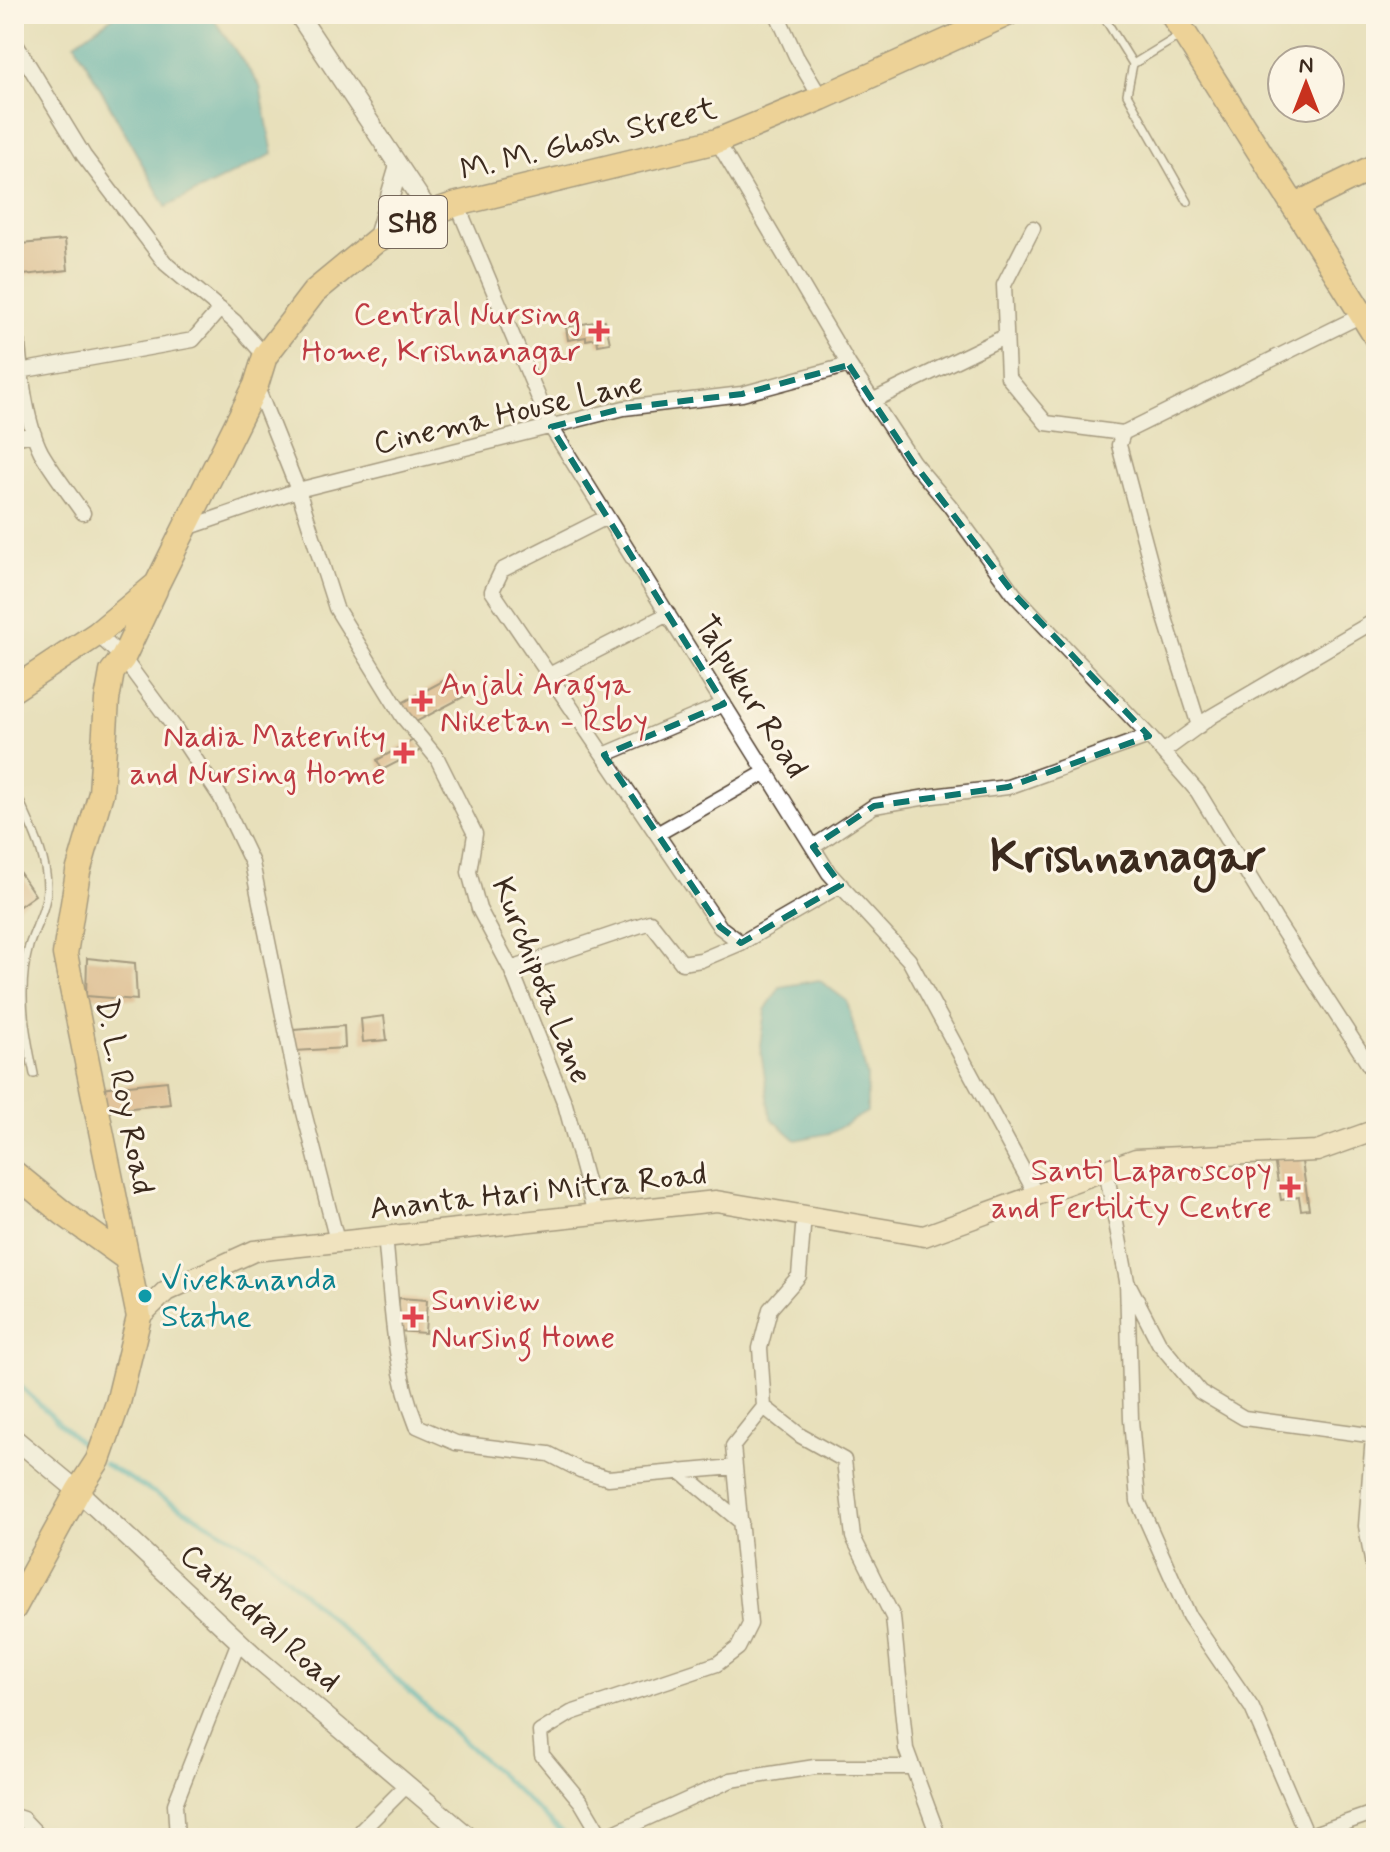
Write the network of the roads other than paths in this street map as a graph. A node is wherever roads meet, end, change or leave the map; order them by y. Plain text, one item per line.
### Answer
1 (298, 14) edge
2 (777, 14) edge
3 (1007, 14) edge
4 (1102, 14) edge
5 (1178, 24) edge
6 (14, 41) edge
7 (1133, 64) junction
8 (30, 65) junction
9 (14, 70) edge
10 (821, 98) junction
11 (717, 141) junction
12 (399, 166) junction
13 (1376, 166) edge
14 (1188, 202) dead end
15 (457, 204) junction
16 (1294, 206) junction
17 (430, 213) junction
18 (1033, 228) dead end
19 (377, 240) junction
20 (14, 307) edge
21 (220, 309) junction
22 (1362, 315) junction
23 (1006, 336) junction
24 (1376, 337) edge
25 (265, 356) junction
26 (849, 365) junction
27 (18, 372) edge
28 (256, 385) junction
29 (874, 400) junction
30 (551, 427) junction
31 (1123, 433) junction
32 (34, 434) junction
33 (14, 438) edge
34 (298, 490) junction
35 (83, 513) dead end
36 (607, 517) junction
37 (183, 530) junction
38 (157, 584) junction
39 (668, 614) junction
40 (1376, 620) edge
41 (97, 634) junction
42 (123, 658) junction
43 (549, 675) junction
44 (14, 689) edge
45 (724, 704) junction
46 (1199, 726) junction
47 (1149, 736) junction
48 (1163, 752) junction
49 (604, 755) junction
50 (766, 772) junction
51 (14, 788) edge
52 (657, 834) junction
53 (813, 847) junction
54 (841, 885) junction
55 (57, 912) junction
56 (741, 943) junction
57 (511, 969) junction
58 (34, 1074) dead end
59 (1376, 1076) edge
60 (1376, 1130) edge
61 (1106, 1170) junction
62 (14, 1173) edge
63 (1037, 1196) junction
64 (595, 1214) junction
65 (804, 1216) junction
66 (385, 1236) junction
67 (337, 1241) junction
68 (126, 1258) junction
69 (1127, 1281) junction
70 (139, 1317) junction
71 (764, 1407) junction
72 (1375, 1436) edge
73 (14, 1438) edge
74 (734, 1467) junction
75 (680, 1471) junction
76 (78, 1491) junction
77 (741, 1522) junction
78 (1376, 1583) edge
79 (14, 1608) edge
80 (239, 1641) junction
81 (913, 1767) junction
82 (407, 1785) junction
83 (1376, 1812) edge
84 (14, 1816) edge
85 (1308, 1837) edge
86 (41, 1838) edge
87 (177, 1838) edge
88 (360, 1838) edge
89 (470, 1838) edge
90 (595, 1838) edge
91 (603, 1838) edge
92 (939, 1838) edge

1 - 12 street
2 - 10 street
3 - 10 main road, M. M. Ghosh Street / SH8
4 - 7 lane
5 - 7 lane
5 - 16 main road
6 - 8 street
7 - 14 lane
8 - 9 street
8 - 21 street
10 - 11 main road, M. M. Ghosh Street / SH8
11 - 15 main road, M. M. Ghosh Street / SH8
11 - 26 street
12 - 17 street
12 - 19 street
13 - 16 main road
15 - 17 main road, M. M. Ghosh Street / SH8
15 - 30 street, Talpukur Road
16 - 22 main road
17 - 19 main road, M. M. Ghosh Street / SH8
18 - 23 street
19 - 25 main road, M. M. Ghosh Street / SH8
20 - 27 street
21 - 25 street
21 - 27 street
22 - 24 main road
22 - 31 street
23 - 29 street
23 - 31 street
25 - 28 main road, M. M. Ghosh Street / SH8
26 - 29 street
26 - 30 street, Cinema House Lane
27 - 32 street
28 - 34 street, Kurchipota Lane
28 - 37 main road, M. M. Ghosh Street / SH8
29 - 47 street
30 - 34 street, Cinema House Lane
30 - 36 street, Talpukur Road
31 - 46 street
32 - 33 street
32 - 35 street
34 - 37 street, Cinema House Lane
34 - 57 street, Kurchipota Lane
36 - 39 street, Talpukur Road
36 - 43 street
37 - 38 main road, M. M. Ghosh Street / SH8
38 - 41 main road, M. M. Ghosh Street / SH8
38 - 42 main road, D. L. Roy Road
39 - 43 street
39 - 45 street, Talpukur Road
40 - 46 street
41 - 42 street
41 - 44 main road, M. M. Ghosh Street / SH8
42 - 55 main road, D. L. Roy Road
42 - 67 street
43 - 49 street
45 - 49 street
45 - 50 street, Talpukur Road
46 - 48 street
47 - 48 street
47 - 53 street
48 - 59 street
49 - 52 street
50 - 52 street
50 - 53 street, Talpukur Road
51 - 55 lane
52 - 56 street
53 - 54 street, Talpukur Road
54 - 56 street
54 - 63 street, Talpukur Road
55 - 58 lane
55 - 68 main road, D. L. Roy Road
56 - 57 street
57 - 64 street, Kurchipota Lane
60 - 61 main road, Ananta Hari Mitra Road
61 - 63 main road, Ananta Hari Mitra Road
61 - 69 street
62 - 68 main road
63 - 65 main road, Ananta Hari Mitra Road
64 - 65 main road, Ananta Hari Mitra Road
64 - 66 main road, Ananta Hari Mitra Road
65 - 71 street
66 - 67 main road, Ananta Hari Mitra Road
66 - 75 street
67 - 70 main road, Ananta Hari Mitra Road
68 - 70 main road, D. L. Roy Road
69 - 72 street
69 - 85 street
70 - 76 main road, D. L. Roy Road
71 - 74 street
71 - 81 street
72 - 78 street
73 - 76 street, Cathedral Road
74 - 75 street
74 - 77 street
75 - 77 street
76 - 79 main road, D. L. Roy Road
76 - 80 street, Cathedral Road
77 - 90 street
80 - 82 street, Cathedral Road
80 - 87 street
81 - 91 street
81 - 92 street
82 - 88 street
82 - 89 street, Cathedral Road
83 - 85 street
84 - 86 street

